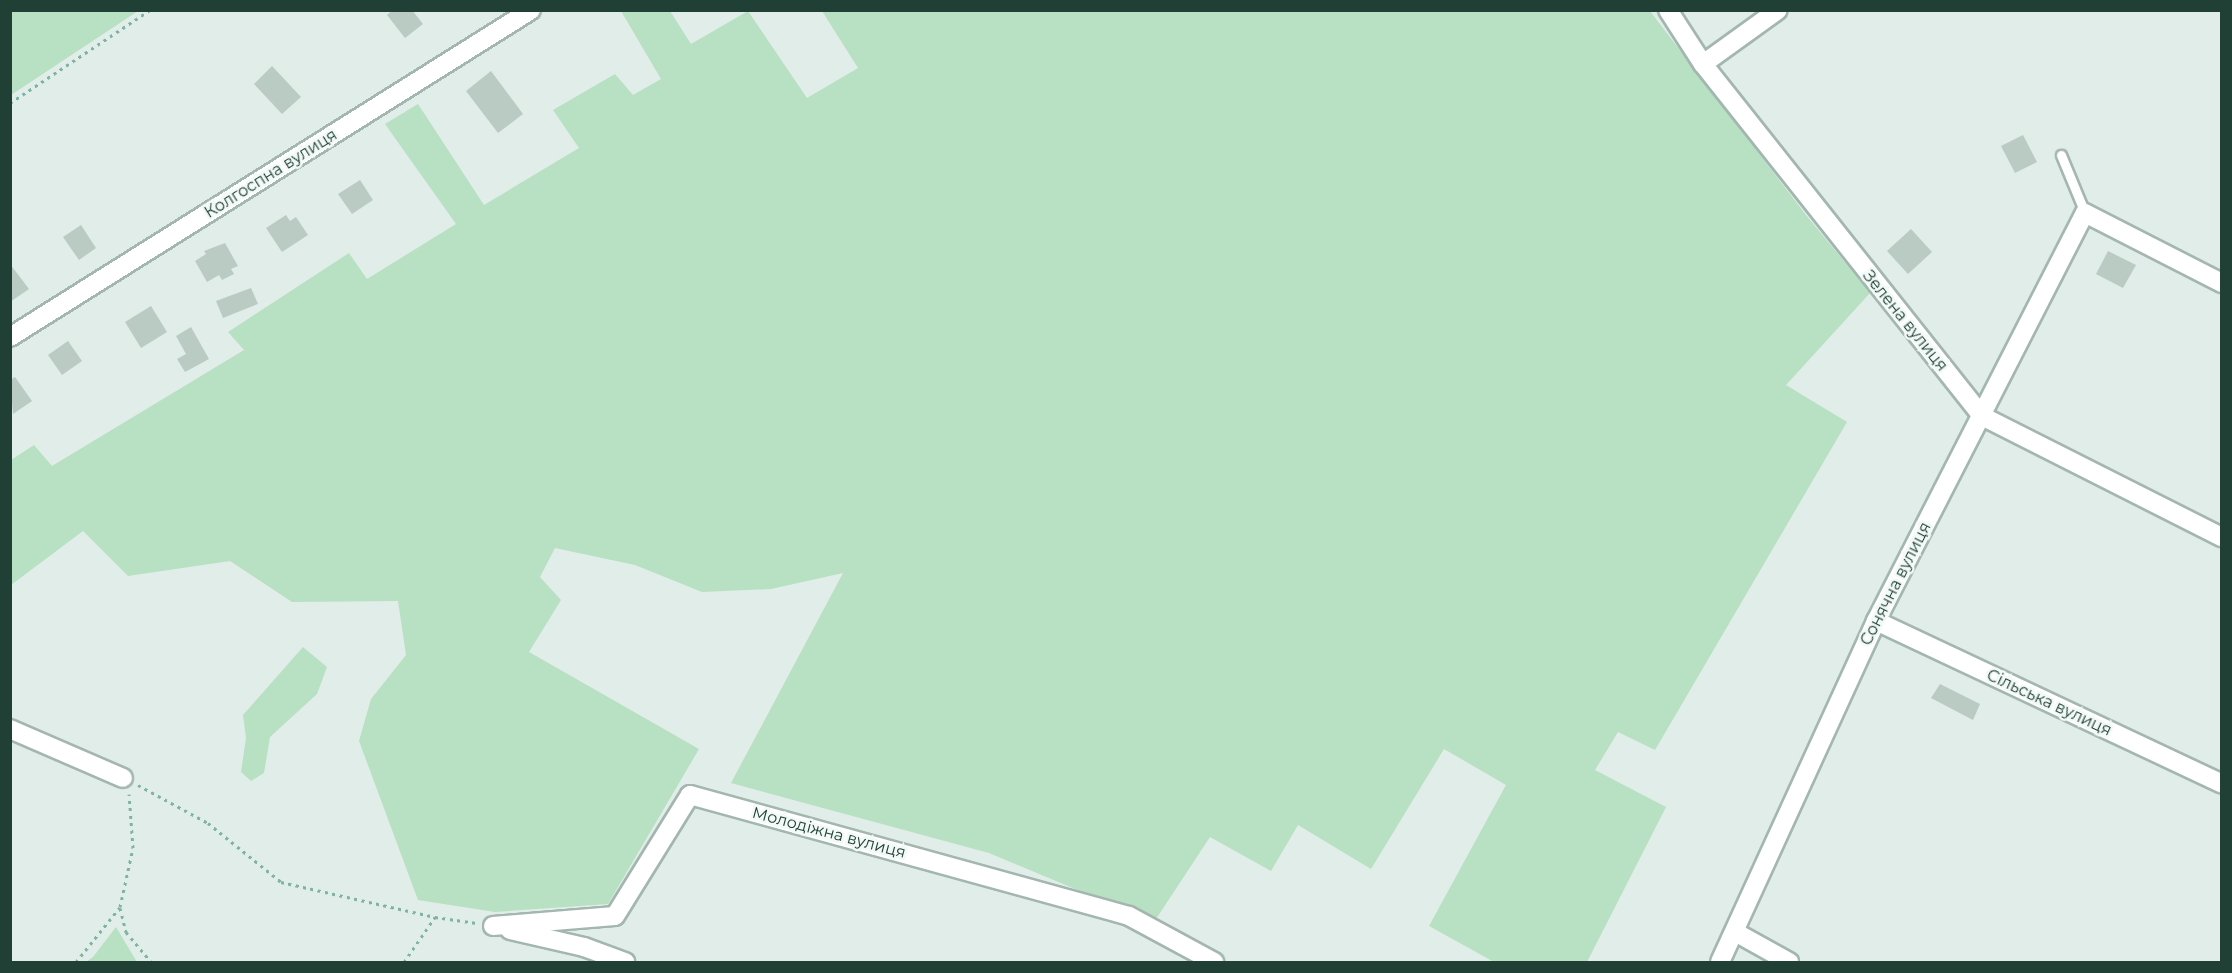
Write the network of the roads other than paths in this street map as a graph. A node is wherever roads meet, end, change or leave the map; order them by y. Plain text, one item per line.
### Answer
1 (531, 10) edge
2 (1668, 10) edge
3 (1778, 10) edge
4 (1703, 64) junction
5 (2061, 156) dead end
6 (2085, 213) junction
7 (2222, 283) edge
8 (10, 337) edge
9 (1982, 416) junction
10 (2222, 537) edge
11 (1876, 621) junction
12 (10, 729) edge
13 (123, 778) road end
14 (2222, 784) edge
15 (1735, 932) junction
16 (625, 963) edge
17 (1214, 963) edge
18 (1720, 963) edge
19 (1789, 963) edge

1 - 8 street, Колгоспна вулиця
2 - 4 street, Зелена вулиця
3 - 4 street
4 - 9 street, Зелена вулиця
5 - 6 lane
6 - 7 street
6 - 9 street, Сонячна вулиця
9 - 10 street, Зелена вулиця
9 - 11 street, Сонячна вулиця
11 - 14 street, Сільська вулиця
11 - 15 street, Сонячна вулиця
12 - 13 street
15 - 18 street, Сонячна вулиця
15 - 19 street
16 - 17 street, Молодіжна вулиця

